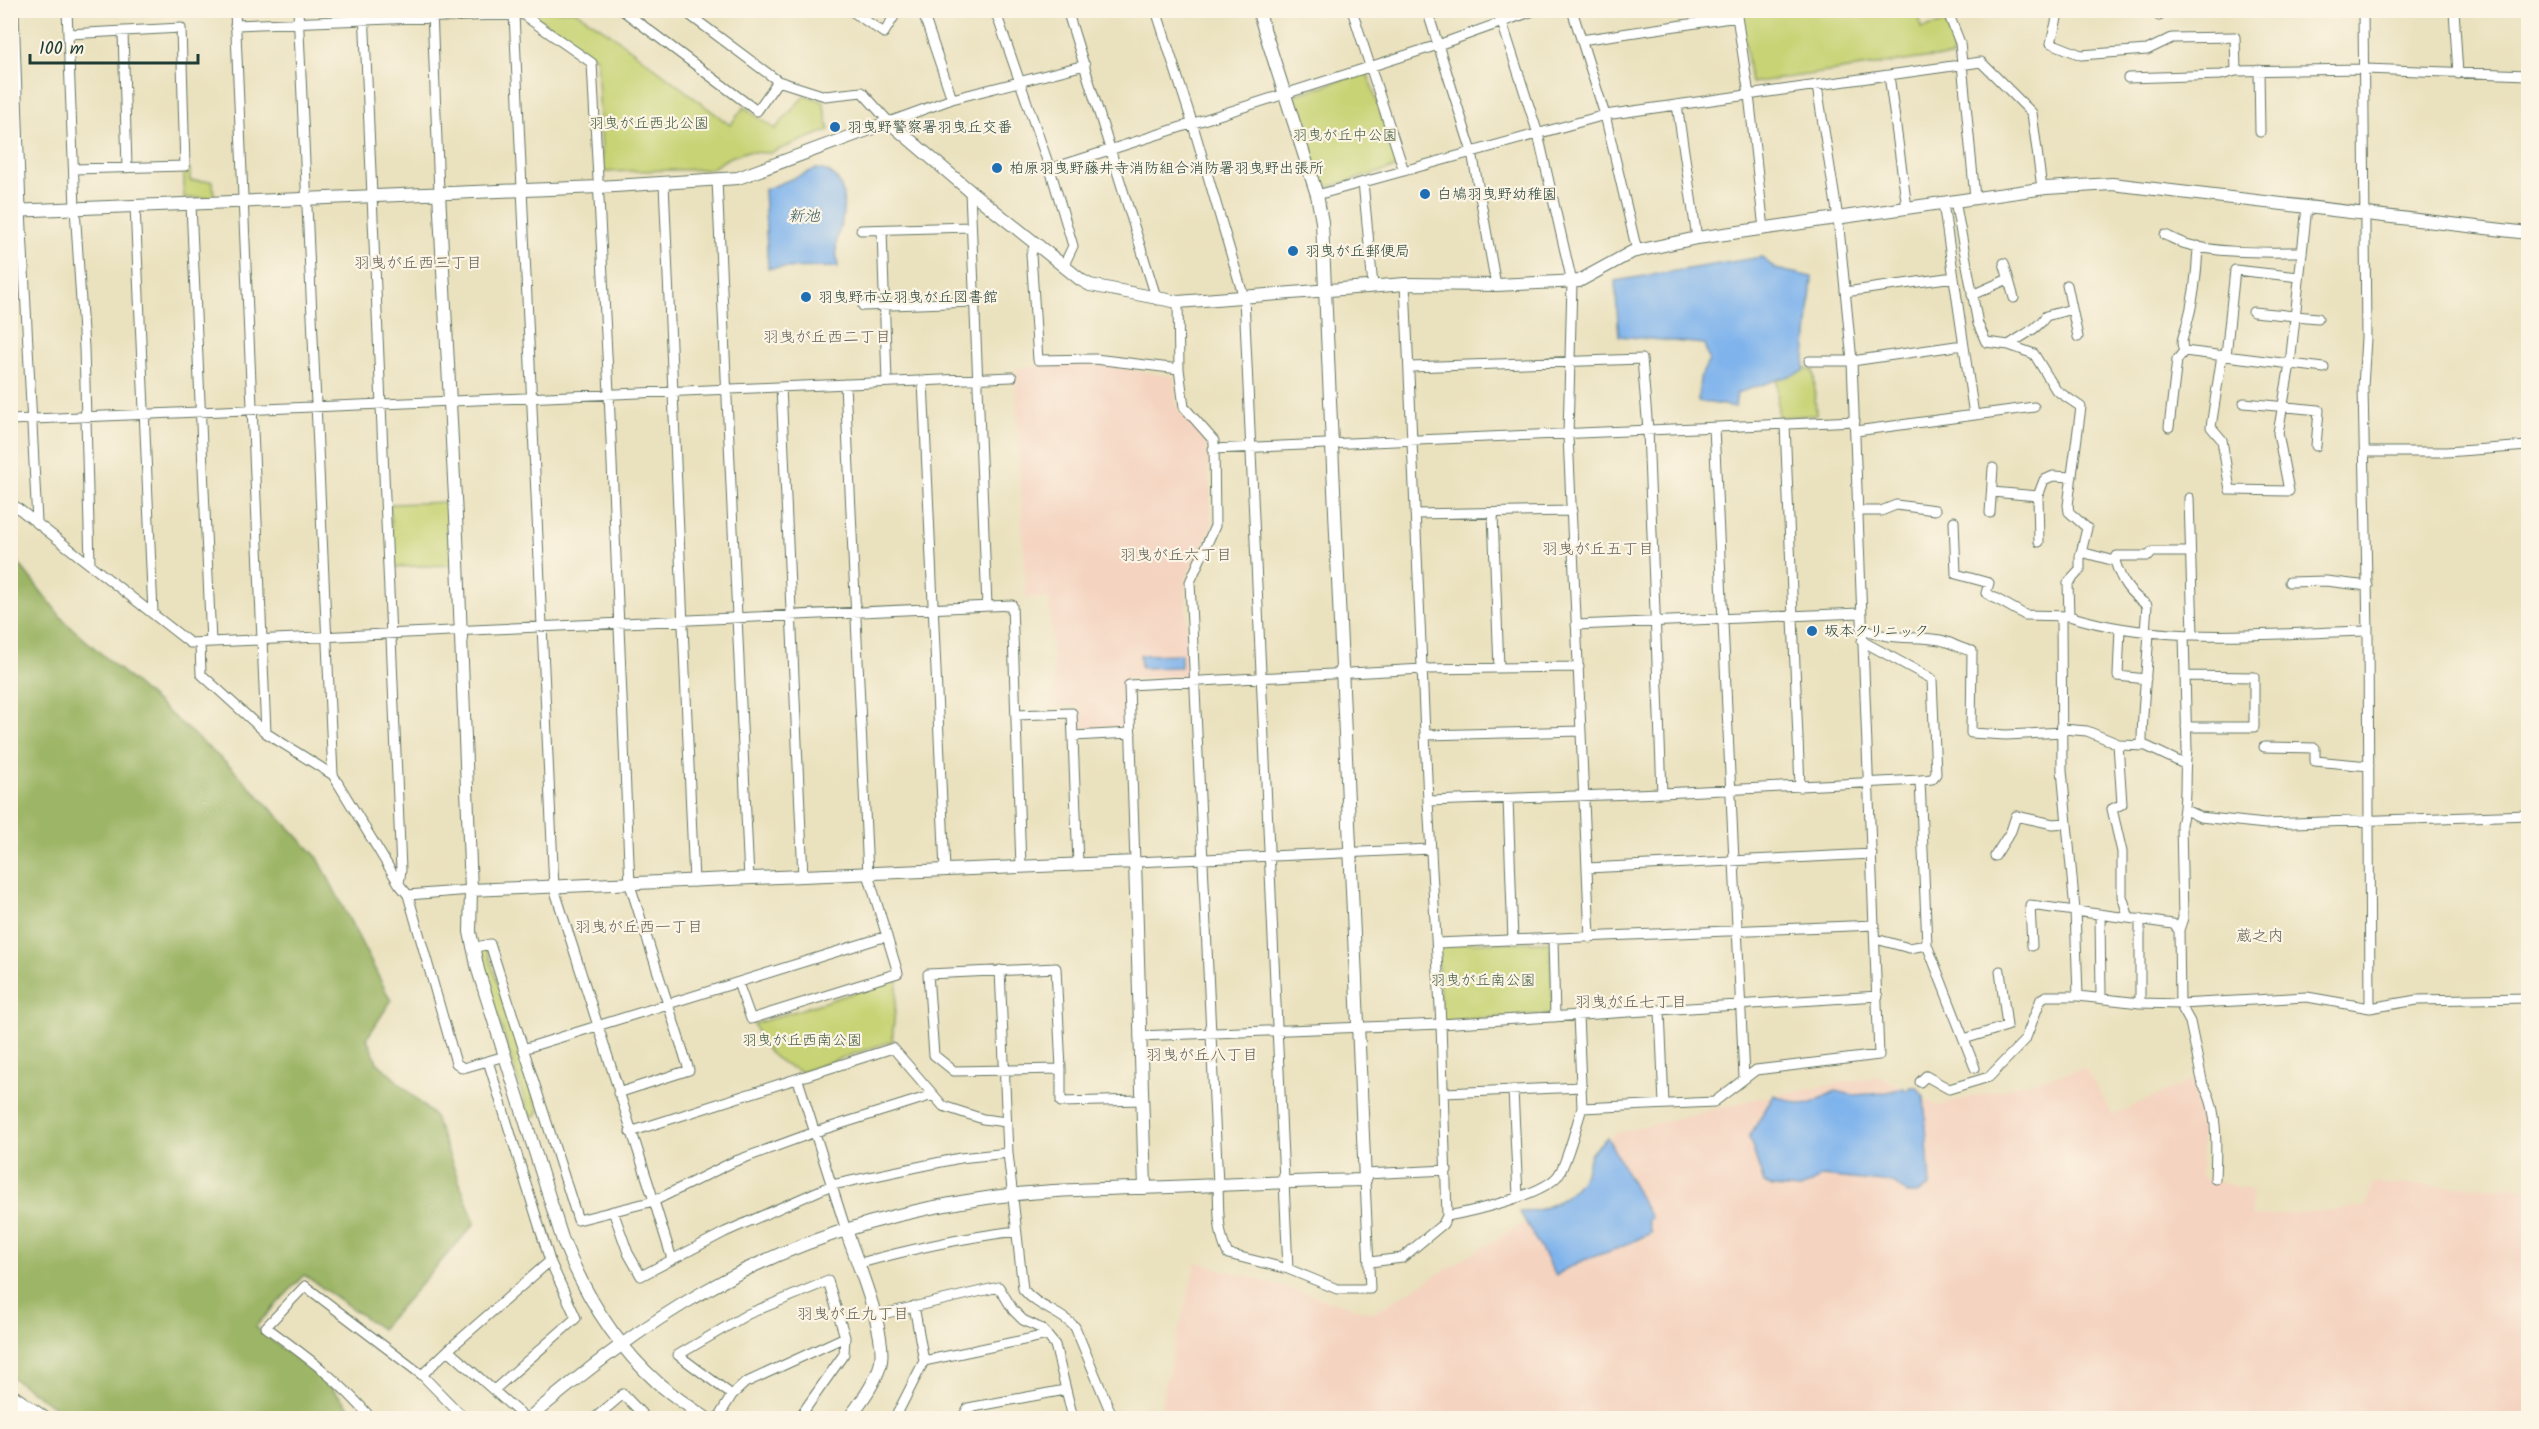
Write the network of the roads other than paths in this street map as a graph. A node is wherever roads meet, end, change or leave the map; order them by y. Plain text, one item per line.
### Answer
1 (14, 10) edge
2 (67, 10) edge
3 (235, 10) edge
4 (298, 10) edge
5 (622, 10) edge
6 (683, 10) edge
7 (702, 10) edge
8 (850, 10) edge
9 (898, 10) edge
10 (922, 10) edge
11 (995, 10) edge
12 (1067, 10) edge
13 (1156, 10) edge
14 (1258, 10) edge
15 (1352, 10) edge
16 (1427, 10) edge
17 (1498, 10) edge
18 (1536, 10) edge
19 (1572, 10) edge
20 (1947, 10) edge
21 (2059, 10) edge
22 (2363, 10) edge
23 (2454, 10) edge
24 (432, 14) edge
25 (514, 14) junction
26 (1737, 14) edge
27 (364, 15) edge
28 (695, 19) junction
29 (1501, 21) junction
30 (298, 23) junction
31 (236, 25) junction
32 (123, 32) junction
33 (68, 34) junction
34 (1581, 40) junction
35 (1438, 45) junction
36 (1085, 65) junction
37 (1960, 65) junction
38 (1369, 67) junction
39 (2365, 69) junction
40 (2259, 70) junction
41 (2236, 71) junction
42 (2458, 74) junction
43 (1889, 75) junction
44 (2529, 75) edge
45 (2128, 78) dead end
46 (778, 81) junction
47 (1019, 81) junction
48 (1817, 86) junction
49 (1285, 93) junction
50 (1749, 95) junction
51 (952, 99) junction
52 (1677, 105) junction
53 (1605, 115) junction
54 (889, 122) junction
55 (1192, 122) junction
56 (2260, 132) dead end
57 (1538, 134) junction
58 (1111, 149) junction
59 (1472, 152) junction
60 (127, 168) junction
61 (74, 169) junction
62 (1050, 169) junction
63 (1404, 171) junction
64 (717, 180) junction
65 (1363, 182) junction
66 (664, 183) junction
67 (599, 187) junction
68 (2042, 188) junction
69 (522, 189) junction
70 (970, 191) junction
71 (439, 193) junction
72 (1317, 195) junction
73 (372, 196) junction
74 (307, 198) junction
75 (1975, 198) junction
76 (243, 201) junction
77 (1949, 202) junction
78 (191, 205) junction
79 (135, 206) junction
80 (2307, 207) junction
81 (75, 208) junction
82 (1907, 208) junction
83 (16, 210) edge
84 (2366, 215) junction
85 (1838, 218) junction
86 (971, 227) junction
87 (1764, 229) junction
88 (861, 230) dead end
89 (882, 230) junction
90 (2529, 232) edge
91 (2165, 235) dead end
92 (1697, 238) junction
93 (1035, 245) junction
94 (2198, 246) junction
95 (1637, 251) junction
96 (2302, 252) junction
97 (2004, 263) dead end
98 (1064, 267) junction
99 (1954, 277) junction
100 (2299, 277) junction
101 (2008, 279) junction
102 (1572, 282) junction
103 (1405, 284) junction
104 (1496, 285) junction
105 (2067, 285) dead end
106 (1373, 286) junction
107 (1326, 289) junction
108 (1845, 292) junction
109 (1972, 295) junction
110 (1244, 298) junction
111 (2014, 298) dead end
112 (1157, 300) junction
113 (974, 302) junction
114 (1178, 302) junction
115 (885, 305) junction
116 (863, 306) dead end
117 (2072, 309) junction
118 (2253, 312) dead end
119 (2295, 316) junction
120 (2318, 318) dead end
121 (2078, 337) dead end
122 (1963, 345) junction
123 (2009, 345) junction
124 (2184, 351) junction
125 (2224, 356) junction
126 (1809, 360) dead end
127 (1852, 361) junction
128 (1569, 362) junction
129 (2290, 364) junction
130 (1410, 367) junction
131 (2324, 368) dead end
132 (1179, 369) junction
133 (1012, 377) dead end
134 (976, 379) junction
135 (923, 381) junction
136 (888, 382) junction
137 (845, 384) junction
138 (781, 387) junction
139 (726, 389) junction
140 (673, 391) junction
141 (609, 393) junction
142 (532, 398) junction
143 (451, 401) junction
144 (382, 404) junction
145 (2244, 404) dead end
146 (2282, 406) junction
147 (316, 407) junction
148 (2034, 407) dead end
149 (252, 409) junction
150 (201, 412) junction
151 (144, 414) junction
152 (1974, 415) junction
153 (85, 417) junction
154 (32, 419) junction
155 (10, 420) edge
156 (1785, 424) junction
157 (1856, 426) junction
158 (1714, 427) junction
159 (2169, 427) dead end
160 (1648, 430) junction
161 (1568, 435) junction
162 (1412, 439) junction
163 (1333, 443) junction
164 (2316, 446) dead end
165 (2529, 446) edge
166 (1252, 447) junction
167 (1213, 448) junction
168 (2365, 452) junction
169 (1993, 468) dead end
170 (2072, 477) junction
171 (1992, 492) junction
172 (2038, 496) junction
173 (2189, 498) dead end
174 (10, 502) edge
175 (1935, 510) dead end
176 (1572, 511) junction
177 (1858, 511) junction
178 (1990, 513) dead end
179 (1415, 514) junction
180 (1493, 514) junction
181 (1954, 521) dead end
182 (37, 522) junction
183 (2039, 542) dead end
184 (2081, 552) junction
185 (2189, 552) junction
186 (2115, 561) junction
187 (90, 563) junction
188 (2289, 582) dead end
189 (2368, 586) junction
190 (987, 606) junction
191 (933, 609) junction
192 (857, 612) junction
193 (153, 613) junction
194 (1860, 613) junction
195 (791, 616) junction
196 (1793, 616) junction
197 (2065, 616) junction
198 (739, 618) junction
199 (1724, 618) junction
200 (684, 621) junction
201 (1655, 621) junction
202 (618, 624) junction
203 (1576, 625) junction
204 (541, 628) junction
205 (1861, 628) junction
206 (2120, 628) junction
207 (2368, 631) junction
208 (461, 632) junction
209 (2147, 632) junction
210 (392, 634) junction
211 (2189, 635) junction
212 (327, 637) junction
213 (263, 640) junction
214 (1862, 641) junction
215 (212, 642) junction
216 (200, 643) junction
217 (1579, 667) junction
218 (1499, 668) junction
219 (1423, 669) junction
220 (1342, 674) junction
221 (2185, 676) junction
222 (1262, 679) junction
223 (2146, 679) junction
224 (1195, 682) junction
225 (1016, 715) junction
226 (2186, 727) junction
227 (1581, 731) junction
228 (2062, 731) junction
229 (266, 733) junction
230 (1131, 733) junction
231 (1426, 735) junction
232 (1073, 736) junction
233 (2118, 744) junction
234 (2142, 746) junction
235 (2264, 747) dead end
236 (2184, 764) junction
237 (2369, 766) junction
238 (333, 775) junction
239 (1920, 780) junction
240 (1868, 782) junction
241 (1800, 787) junction
242 (1731, 789) junction
243 (1662, 793) junction
244 (1584, 796) junction
245 (1508, 799) junction
246 (1428, 801) junction
247 (2185, 810) junction
248 (2529, 815) edge
249 (2369, 822) junction
250 (2066, 823) junction
251 (1431, 849) junction
252 (1351, 854) junction
253 (1872, 854) junction
254 (1995, 856) dead end
255 (1271, 857) junction
256 (1202, 860) junction
257 (1735, 860) junction
258 (1135, 862) junction
259 (1078, 864) junction
260 (1022, 867) junction
261 (1587, 867) junction
262 (945, 870) junction
263 (868, 874) junction
264 (803, 877) junction
265 (749, 879) junction
266 (694, 882) junction
267 (399, 884) junction
268 (630, 885) junction
269 (554, 888) junction
270 (471, 890) junction
271 (408, 895) junction
272 (2075, 910) junction
273 (2100, 914) junction
274 (2129, 918) junction
275 (2140, 920) junction
276 (1875, 925) junction
277 (2179, 930) junction
278 (1739, 931) junction
279 (887, 936) junction
280 (1590, 938) junction
281 (1876, 939) junction
282 (1553, 940) junction
283 (1513, 941) junction
284 (1437, 943) junction
285 (1927, 945) junction
286 (2032, 946) dead end
287 (472, 948) junction
288 (1000, 970) junction
289 (2000, 971) dead end
290 (738, 983) junction
291 (1878, 996) junction
292 (2078, 996) junction
293 (2101, 997) junction
294 (2529, 998) edge
295 (2140, 1003) junction
296 (2180, 1004) junction
297 (669, 1005) junction
298 (1741, 1006) junction
299 (2370, 1008) junction
300 (1660, 1011) junction
301 (1578, 1015) junction
302 (1555, 1017) junction
303 (1442, 1024) junction
304 (597, 1026) junction
305 (1358, 1027) junction
306 (1278, 1030) junction
307 (1212, 1032) junction
308 (1139, 1036) junction
309 (1964, 1038) junction
310 (523, 1049) junction
311 (505, 1056) junction
312 (488, 1061) junction
313 (1975, 1068) dead end
314 (1061, 1069) junction
315 (1005, 1072) junction
316 (1744, 1078) junction
317 (798, 1080) junction
318 (1920, 1082) dead end
319 (1582, 1087) junction
320 (1513, 1090) junction
321 (618, 1093) junction
322 (1444, 1093) junction
323 (933, 1095) junction
324 (1142, 1100) junction
325 (1664, 1104) junction
326 (1582, 1108) junction
327 (544, 1116) junction
328 (525, 1121) junction
329 (1006, 1122) junction
330 (630, 1132) junction
331 (815, 1132) junction
332 (1008, 1153) junction
333 (1447, 1170) junction
334 (1365, 1177) junction
335 (2215, 1179) dead end
336 (1285, 1182) junction
337 (832, 1185) junction
338 (1218, 1185) junction
339 (1145, 1188) junction
340 (1011, 1195) junction
341 (1518, 1196) junction
342 (654, 1201) junction
343 (613, 1211) junction
344 (1447, 1216) junction
345 (846, 1230) junction
346 (1016, 1232) junction
347 (672, 1259) junction
348 (550, 1261) junction
349 (1370, 1262) junction
350 (857, 1264) junction
351 (1288, 1269) junction
352 (914, 1306) junction
353 (874, 1316) junction
354 (1047, 1335) junction
355 (845, 1337) junction
356 (621, 1343) junction
357 (448, 1350) junction
358 (924, 1361) junction
359 (422, 1376) junction
360 (494, 1390) junction
361 (1065, 1390) junction
362 (10, 1395) edge
363 (732, 1395) junction
364 (897, 1416) edge
365 (43, 1419) edge
366 (371, 1419) edge
367 (464, 1419) edge
368 (527, 1419) edge
369 (595, 1419) edge
370 (646, 1419) edge
371 (706, 1419) edge
372 (718, 1419) edge
373 (800, 1419) edge
374 (849, 1419) edge
375 (909, 1419) edge
376 (962, 1419) edge
377 (1073, 1419) edge
378 (1113, 1419) edge

1 - 83 street
2 - 33 street
3 - 31 street
4 - 30 street
5 - 46 street
6 - 28 street
7 - 28 street
8 - 9 street
10 - 51 street
11 - 47 street
12 - 36 street
13 - 55 street
14 - 49 street
15 - 38 street
16 - 35 street
17 - 29 street
18 - 29 street
19 - 34 street
20 - 37 street
21 - 41 street
22 - 39 street
23 - 42 street
24 - 25 street
24 - 27 street
24 - 71 street
25 - 67 street
25 - 69 street
26 - 34 street
26 - 50 street
27 - 30 street
27 - 73 street
28 - 46 street
29 - 35 street
29 - 57 street
30 - 31 street
30 - 74 street
31 - 76 street
32 - 33 street
32 - 60 street
32 - 60 street
33 - 61 street
34 - 53 street
35 - 38 street
35 - 59 street
36 - 47 street
36 - 58 street
37 - 43 street
37 - 68 street
37 - 75 street
38 - 49 street
38 - 63 street
39 - 40 street
39 - 42 street
39 - 84 street
40 - 41 street
40 - 56 street
41 - 45 street
42 - 44 street
43 - 48 street
43 - 82 street
46 - 54 street
47 - 51 street
47 - 62 street
48 - 50 street
48 - 85 street
49 - 55 street
49 - 72 street
50 - 52 street
50 - 87 street
51 - 54 street
52 - 53 street
52 - 92 street
53 - 57 street
53 - 95 street
54 - 64 street
54 - 70 street
55 - 58 street
55 - 110 street
57 - 59 street
57 - 102 street
58 - 62 street
58 - 112 street
59 - 63 street
59 - 104 street
60 - 61 street
61 - 81 street
62 - 98 street
63 - 65 street
64 - 66 street
64 - 139 street
65 - 72 street
65 - 106 street
66 - 67 street
66 - 140 street
67 - 69 street
67 - 141 street
68 - 75 street
68 - 80 street
69 - 71 street
69 - 142 street
70 - 86 street
70 - 93 street
71 - 73 street
71 - 143 street
72 - 107 street
73 - 74 street
73 - 144 street
74 - 76 street
74 - 147 street
75 - 77 street
76 - 78 street
76 - 149 street
77 - 82 street
77 - 99 street
77 - 109 street
78 - 79 street
78 - 150 street
79 - 81 street
79 - 151 street
80 - 84 street
80 - 96 street
81 - 83 street
81 - 153 street
82 - 85 street
83 - 154 street
84 - 90 street
84 - 168 street
85 - 87 street
85 - 108 street
86 - 89 street
86 - 113 street
87 - 92 street
88 - 89 street
89 - 115 street
91 - 94 street
92 - 95 street
93 - 98 street
93 - 132 street
94 - 96 street
94 - 124 street
95 - 102 street
96 - 100 street
97 - 101 street
98 - 112 street
99 - 108 street
99 - 122 street
100 - 119 street
100 - 125 street
101 - 109 street
101 - 111 street
102 - 104 street
102 - 128 street
103 - 104 street
103 - 106 street
103 - 130 street
105 - 117 street
106 - 107 street
107 - 110 street
107 - 163 street
108 - 127 street
109 - 123 street
110 - 114 street
110 - 166 street
112 - 114 street
113 - 115 street
113 - 134 street
114 - 132 street
115 - 116 street
115 - 136 street
117 - 121 street
117 - 123 street
118 - 119 street
119 - 120 street
119 - 129 street
122 - 127 street
122 - 152 street
123 - 170 street
124 - 125 street
124 - 159 street
125 - 129 street
125 - 146 street
126 - 127 street
127 - 157 street
128 - 130 street
128 - 160 street
128 - 161 street
129 - 131 street
129 - 146 street
130 - 162 street
132 - 167 street
133 - 134 street
134 - 135 street
134 - 190 street
135 - 136 street
135 - 191 street
136 - 137 street
137 - 138 street
137 - 192 street
138 - 139 street
138 - 195 street
139 - 140 street
139 - 198 street
140 - 141 street
140 - 200 street
141 - 142 street
141 - 202 street
142 - 143 street
142 - 204 street
143 - 144 street
143 - 208 street
144 - 147 street
144 - 210 street
145 - 146 street
146 - 164 street
147 - 149 street
147 - 212 street
148 - 152 street
149 - 150 street
149 - 213 street
150 - 151 street
150 - 215 street
151 - 153 street
151 - 193 street
152 - 157 street
153 - 154 street
153 - 187 street
154 - 155 street
154 - 182 street
156 - 157 street
156 - 158 street
156 - 196 street
157 - 177 street
158 - 160 street
158 - 199 street
160 - 161 street
160 - 201 street
161 - 162 street
161 - 176 street
162 - 163 street
162 - 179 street
163 - 166 street
163 - 220 street
165 - 168 street
166 - 167 street
166 - 222 street
167 - 224 street
168 - 189 street
169 - 171 street
170 - 172 street
170 - 184 street
171 - 172 street
171 - 178 street
172 - 183 street
173 - 185 street
174 - 182 street
175 - 177 street
176 - 180 street
176 - 203 street
177 - 194 street
179 - 180 street
179 - 219 street
180 - 218 street
181 - 197 street
182 - 187 street
184 - 186 street
184 - 197 street
185 - 186 street
185 - 211 street
186 - 209 street
187 - 193 street
188 - 189 street
189 - 207 street
190 - 191 street
190 - 225 street
191 - 192 street
191 - 262 street
192 - 195 street
192 - 263 street
193 - 216 street
194 - 196 street
194 - 205 street
195 - 198 street
195 - 264 street
196 - 199 street
196 - 241 street
197 - 206 street
197 - 228 street
198 - 200 street
198 - 265 street
199 - 201 street
199 - 242 street
200 - 202 street
200 - 266 street
201 - 203 street
201 - 243 street
202 - 204 street
202 - 268 street
203 - 217 street
204 - 208 street
204 - 269 street
205 - 214 street
205 - 228 street
206 - 209 street
206 - 223 street
207 - 211 street
207 - 237 street
208 - 210 street
208 - 270 street
209 - 211 street
209 - 223 street
210 - 212 street
210 - 267 street
211 - 221 street
212 - 213 street
212 - 238 street
213 - 215 street
213 - 229 street
214 - 239 street
214 - 240 street
215 - 216 street
216 - 229 street
217 - 218 street
217 - 227 street
218 - 219 street
219 - 220 street
219 - 231 street
220 - 222 street
220 - 252 street
221 - 226 street
221 - 226 street
222 - 224 street
222 - 255 street
223 - 234 street
224 - 230 street
224 - 256 street
225 - 232 street
225 - 260 street
226 - 236 street
227 - 231 street
227 - 244 street
228 - 233 street
228 - 250 street
229 - 238 street
230 - 232 street
230 - 258 street
231 - 246 street
232 - 259 street
233 - 234 street
233 - 274 street
234 - 236 street
235 - 237 street
236 - 247 street
237 - 249 street
238 - 267 street
239 - 240 street
239 - 285 street
240 - 241 street
240 - 253 street
241 - 242 street
242 - 243 street
242 - 257 street
243 - 244 street
244 - 245 street
244 - 261 street
245 - 246 street
245 - 283 street
246 - 251 street
247 - 249 street
247 - 277 street
248 - 249 street
249 - 299 street
250 - 254 street
250 - 272 street
251 - 252 street
251 - 284 street
252 - 255 street
252 - 305 street
253 - 257 street
253 - 276 street
255 - 256 street
255 - 306 street
256 - 258 street
256 - 307 street
257 - 261 street
257 - 278 street
258 - 259 street
258 - 308 street
259 - 260 street
260 - 262 street
261 - 280 street
262 - 263 street
263 - 264 street
263 - 279 street
264 - 265 street
265 - 266 street
266 - 268 street
267 - 271 street
268 - 269 street
268 - 297 street
269 - 270 street
269 - 304 street
270 - 271 street
270 - 287 street
271 - 312 street
272 - 273 street
272 - 286 street
272 - 292 street
273 - 274 street
273 - 293 street
274 - 275 street
275 - 277 street
275 - 295 street
276 - 278 street
276 - 281 street
277 - 296 street
278 - 280 street
278 - 298 street
279 - 290 street
279 - 290 street
280 - 282 street
281 - 285 street
281 - 291 street
282 - 283 street
282 - 302 street
283 - 284 street
284 - 303 street
285 - 309 street
287 - 310 street
287 - 311 street
288 - 314 street
288 - 315 street
288 - 315 street
289 - 309 street
290 - 297 street
291 - 298 street
291 - 316 street
292 - 293 street
292 - 318 street
293 - 295 street
294 - 299 street
295 - 296 street
296 - 299 street
296 - 335 street
297 - 304 street
297 - 321 street
298 - 300 street
298 - 316 street
300 - 301 street
300 - 325 street
301 - 302 street
301 - 319 street
302 - 303 street
303 - 305 street
303 - 322 street
304 - 310 street
304 - 321 street
305 - 306 street
305 - 334 street
306 - 307 street
306 - 336 street
307 - 308 street
307 - 338 street
308 - 324 street
309 - 313 street
310 - 327 street
311 - 312 street
311 - 328 street
312 - 348 street
314 - 315 street
314 - 324 street
315 - 329 street
316 - 325 street
317 - 323 street
317 - 330 street
317 - 331 street
319 - 320 street
319 - 326 street
320 - 322 street
320 - 341 street
321 - 330 street
322 - 333 street
323 - 329 street
323 - 331 street
324 - 339 street
325 - 326 street
326 - 341 street
327 - 328 street
327 - 343 street
328 - 356 street
329 - 332 street
330 - 342 street
331 - 337 street
331 - 342 street
332 - 337 street
332 - 340 street
333 - 334 street
333 - 344 street
334 - 336 street
334 - 349 street
336 - 338 street
336 - 351 street
337 - 345 street
337 - 347 street
338 - 339 street
338 - 351 street
339 - 340 street
340 - 345 street
340 - 346 street
341 - 344 street
342 - 343 street
342 - 347 street
343 - 347 street
344 - 349 street
345 - 350 street
345 - 356 street
346 - 350 street
346 - 378 street
348 - 357 street
348 - 360 street
349 - 351 street
350 - 353 street
352 - 353 street
352 - 354 street
352 - 358 street
353 - 374 street
354 - 358 street
354 - 361 street
355 - 363 street
355 - 363 street
355 - 373 street
356 - 368 street
356 - 371 street
357 - 359 street
357 - 360 street
358 - 364 street
359 - 366 street
359 - 367 street
360 - 368 street
361 - 376 street
361 - 377 street
362 - 365 main road
363 - 372 street
364 - 375 street
369 - 370 street

